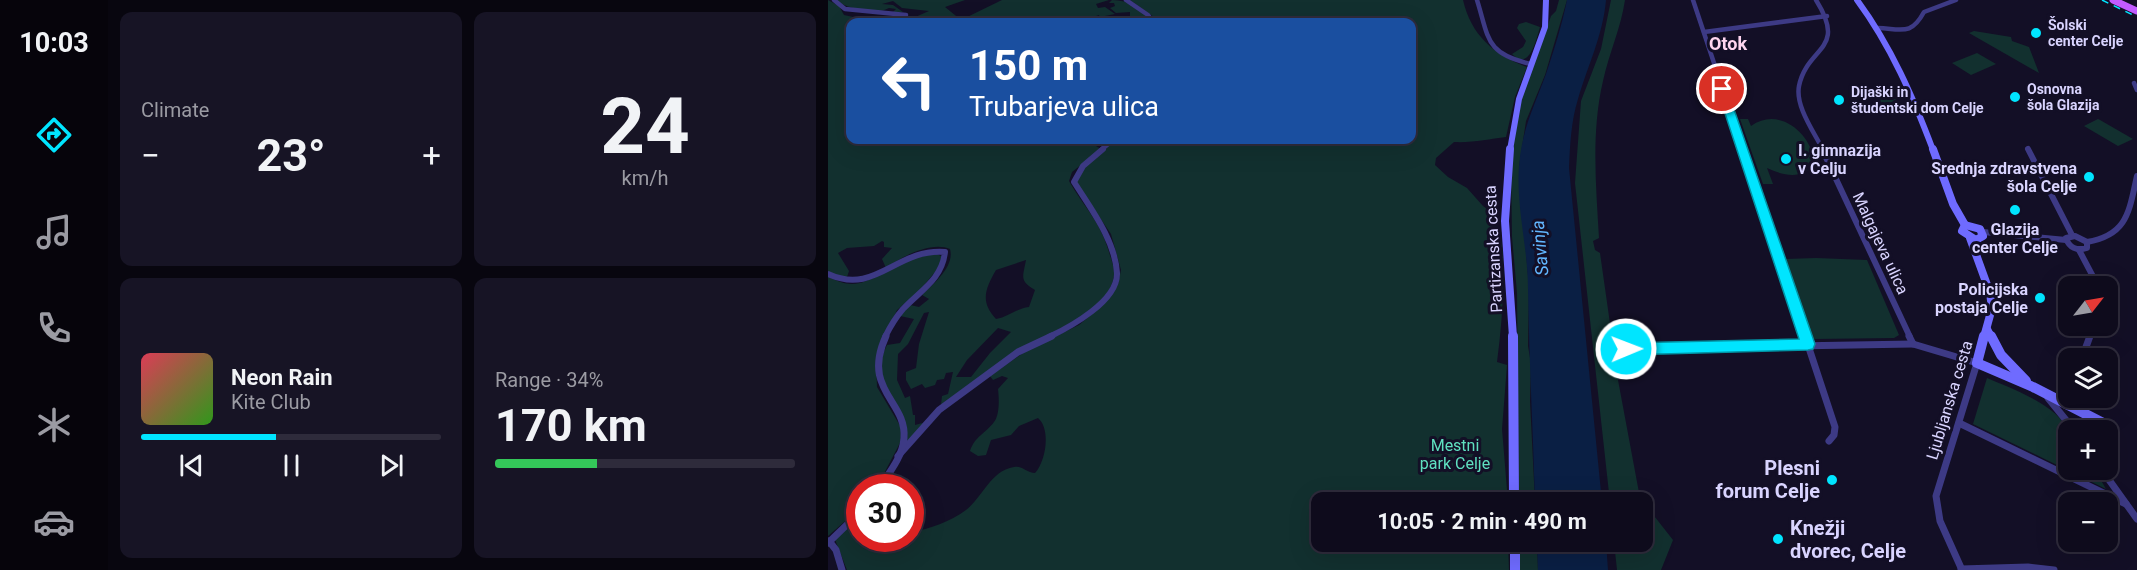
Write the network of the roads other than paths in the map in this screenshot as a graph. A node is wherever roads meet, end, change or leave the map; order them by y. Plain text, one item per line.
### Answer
1 (834, 0) edge
2 (1126, 0) edge
3 (1477, 0) edge
4 (1545, 0) edge
5 (1693, 0) edge
6 (1816, 0) edge
7 (1857, 0) edge
8 (1956, 0) edge
9 (2113, 0) edge
10 (2121, 0) edge
11 (2137, 10) edge
12 (906, 15) dead end
13 (1827, 16) junction
14 (1150, 18) edge
15 (1878, 28) junction
16 (1704, 32) junction
17 (1531, 64) junction
18 (2134, 83) dead end
19 (2137, 90) edge
20 (1108, 144) edge
21 (2028, 149) dead end
22 (2137, 176) edge
23 (1965, 225) junction
24 (1983, 232) junction
25 (2072, 235) junction
26 (1970, 238) junction
27 (2066, 240) junction
28 (2087, 242) junction
29 (2079, 250) junction
30 (828, 274) edge
31 (2093, 276) edge
32 (1987, 329) junction
33 (1808, 344) junction
34 (1913, 344) junction
35 (1626, 349) dead end
36 (1977, 363) junction
37 (2037, 389) junction
38 (2065, 420) edge
39 (2097, 420) edge
40 (1959, 423) junction
41 (1829, 441) dead end
42 (898, 456) junction
43 (887, 474) edge
44 (2109, 480) edge
45 (1514, 492) edge
46 (2126, 504) junction
47 (2137, 519) edge
48 (846, 526) edge
49 (829, 542) edge
50 (1515, 552) edge
51 (1961, 569) edge
52 (842, 570) edge
53 (1515, 570) edge
54 (2054, 570) edge

1 - 12 street
2 - 14 street
3 - 17 street
4 - 17 street, Partizanska cesta
5 - 16 street
6 - 13 street
7 - 15 street, Ljubljanska cesta
8 - 15 street
9 - 11 main road
10 - 11 main road
13 - 16 street
13 - 34 street, Malgajeva ulica
15 - 23 street, Ljubljanska cesta
16 - 33 street
17 - 45 street, Partizanska cesta
18 - 19 street
20 - 42 street
21 - 25 street
22 - 28 street
23 - 24 street
23 - 26 street, Ljubljanska cesta
24 - 26 street
24 - 27 street
25 - 27 street
25 - 28 street
26 - 32 street, Ljubljanska cesta
27 - 29 street
28 - 29 street
29 - 31 street
30 - 42 street
32 - 36 street, Ljubljanska cesta
32 - 37 street
33 - 34 street
33 - 35 street
33 - 41 street
34 - 36 street
36 - 37 street
36 - 40 street, Ljubljanska cesta
37 - 38 street
37 - 39 street
40 - 46 street
40 - 51 street, Ljubljanska cesta
42 - 43 street
44 - 46 street
46 - 47 street
48 - 49 street
49 - 52 street
50 - 53 street
51 - 54 street

